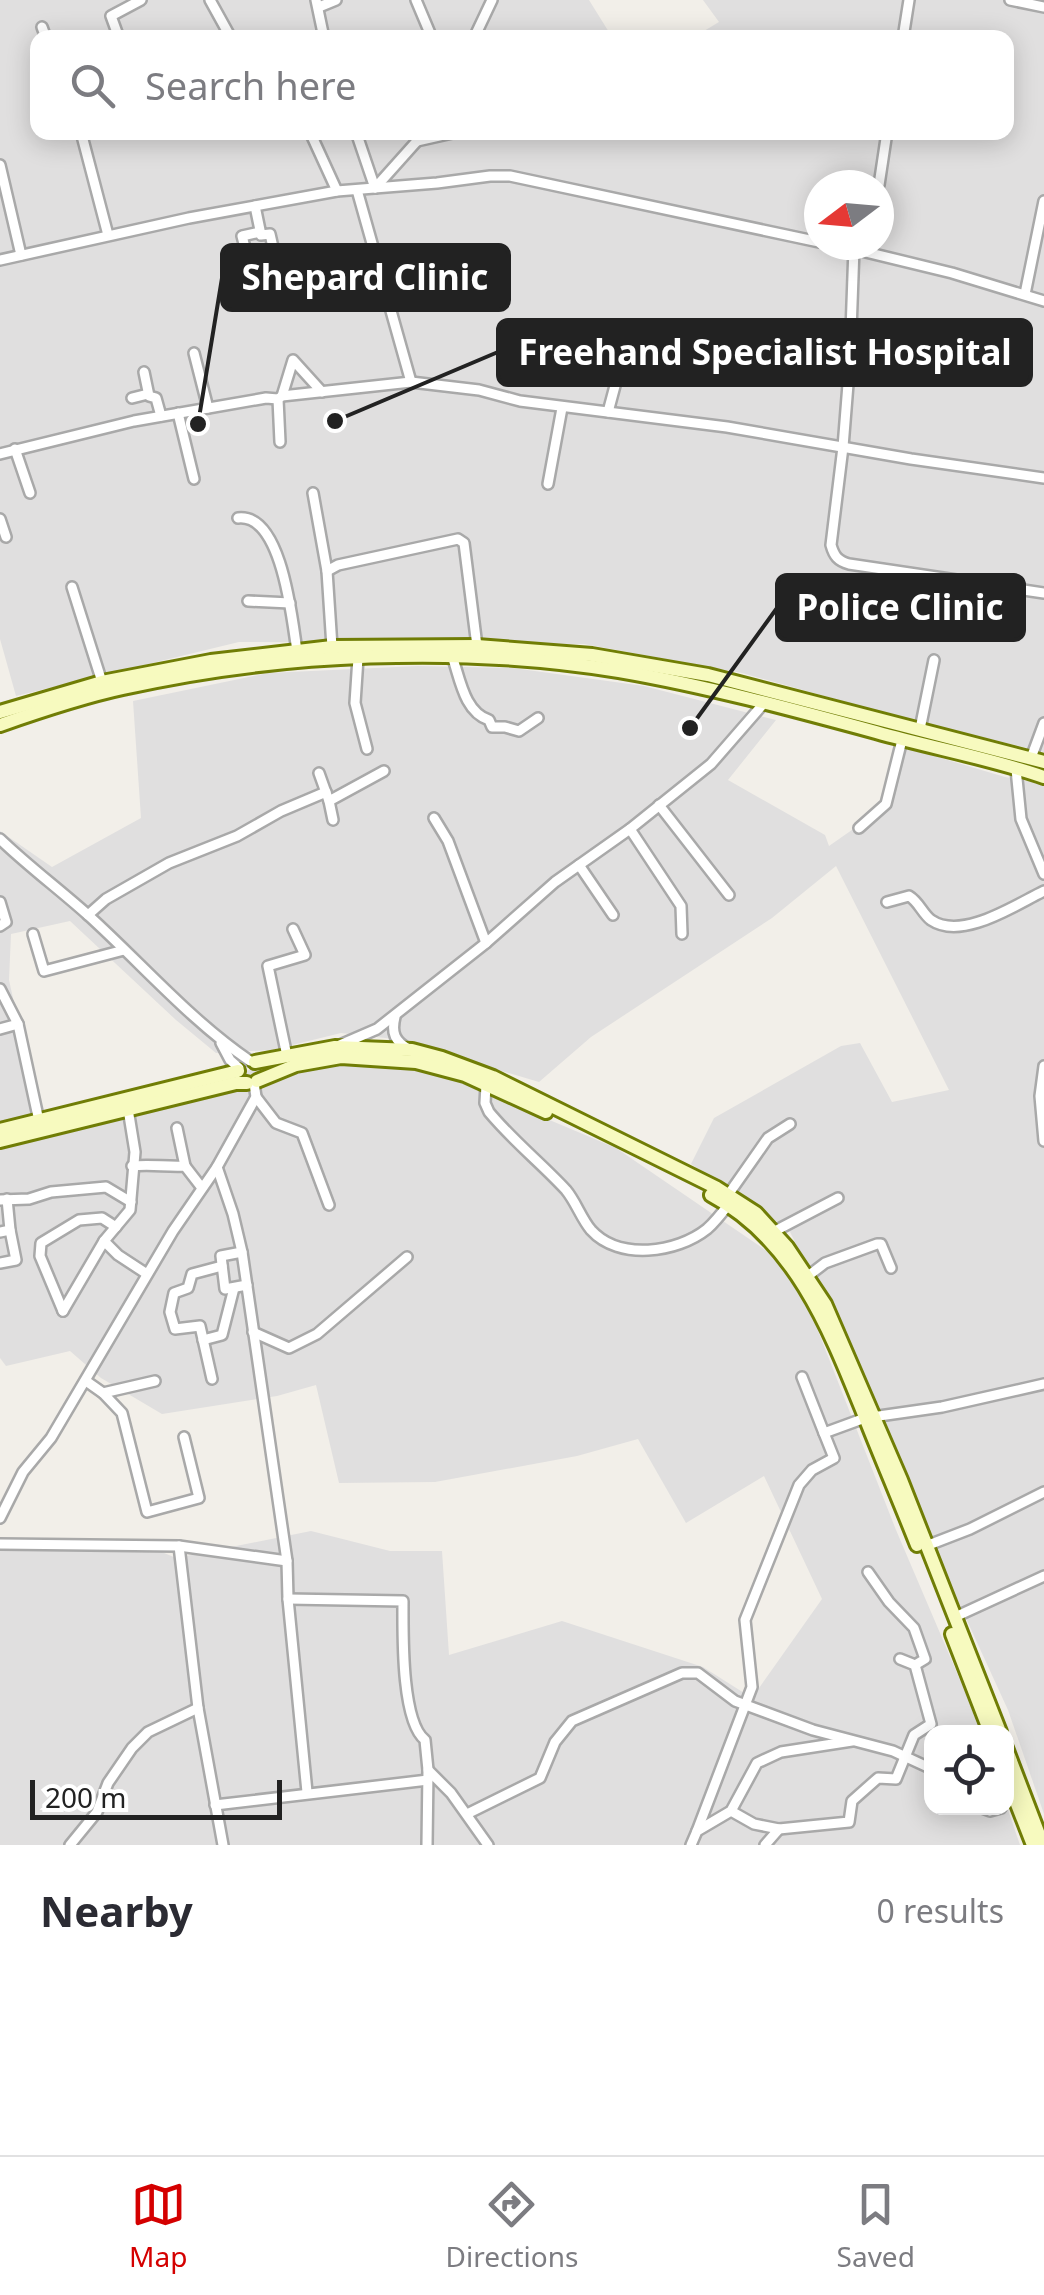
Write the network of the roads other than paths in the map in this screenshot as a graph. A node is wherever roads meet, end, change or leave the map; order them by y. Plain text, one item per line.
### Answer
1 (141, 0) edge
2 (210, 0) edge
3 (336, 0) edge
4 (416, 0) edge
5 (492, 0) edge
6 (909, 0) edge
7 (1010, 0) edge
8 (318, 4) edge
9 (1044, 7) edge
10 (116, 30) edge
11 (227, 30) edge
12 (323, 30) edge
13 (429, 30) edge
14 (478, 30) edge
15 (903, 30) edge
16 (83, 140) edge
17 (314, 140) edge
18 (359, 140) edge
19 (416, 140) edge
20 (885, 140) edge
21 (0, 165) edge
22 (881, 170) edge
23 (375, 188) junction
24 (357, 190) junction
25 (336, 191) junction
26 (1044, 201) edge
27 (256, 206) junction
28 (260, 232) junction
29 (108, 235) junction
30 (804, 239) edge
31 (21, 255) junction
32 (894, 255) edge
33 (0, 260) edge
34 (854, 260) edge
35 (252, 274) dead end
36 (283, 292) dead end
37 (1025, 294) junction
38 (1044, 300) edge
39 (194, 352) dead end
40 (623, 356) dead end
41 (144, 372) dead end
42 (411, 382) junction
43 (322, 392) junction
44 (148, 394) junction
45 (132, 398) dead end
46 (280, 398) junction
47 (208, 408) junction
48 (562, 408) junction
49 (608, 412) junction
50 (178, 413) junction
51 (161, 416) junction
52 (280, 442) dead end
53 (842, 448) junction
54 (15, 449) junction
55 (0, 454) edge
56 (1044, 478) edge
57 (194, 479) dead end
58 (548, 484) dead end
59 (30, 493) dead end
60 (313, 493) dead end
61 (0, 518) edge
62 (238, 518) dead end
63 (6, 537) dead end
64 (327, 572) junction
65 (72, 587) dead end
66 (1044, 593) edge
67 (248, 601) dead end
68 (290, 603) junction
69 (476, 646) junction
70 (332, 647) junction
71 (297, 651) junction
72 (452, 656) junction
73 (358, 658) junction
74 (934, 660) dead end
75 (102, 682) junction
76 (769, 697) junction
77 (0, 712) edge
78 (538, 718) dead end
79 (1044, 723) edge
80 (0, 726) edge
81 (920, 729) junction
82 (902, 740) junction
83 (367, 749) dead end
84 (1037, 760) edge
85 (1016, 769) junction
86 (384, 771) dead end
87 (319, 773) dead end
88 (1044, 777) edge
89 (327, 796) junction
90 (659, 805) junction
91 (434, 818) dead end
92 (332, 820) dead end
93 (630, 828) junction
94 (859, 828) dead end
95 (0, 839) edge
96 (579, 865) junction
97 (1044, 874) edge
98 (1044, 891) edge
99 (729, 895) dead end
100 (0, 902) edge
101 (887, 902) dead end
102 (88, 915) junction
103 (613, 915) dead end
104 (0, 926) edge
105 (293, 929) dead end
106 (33, 934) dead end
107 (682, 934) dead end
108 (486, 944) junction
109 (124, 950) junction
110 (0, 989) edge
111 (396, 1015) junction
112 (18, 1024) junction
113 (0, 1029) edge
114 (335, 1047) junction
115 (412, 1050) junction
116 (287, 1056) junction
117 (1044, 1066) edge
118 (249, 1076) junction
119 (486, 1084) junction
120 (128, 1109) junction
121 (40, 1121) junction
122 (790, 1124) dead end
123 (177, 1128) dead end
124 (0, 1131) edge
125 (1044, 1141) edge
126 (132, 1166) junction
127 (185, 1166) junction
128 (217, 1166) junction
129 (202, 1188) junction
130 (838, 1198) dead end
131 (3, 1200) edge
132 (728, 1200) junction
133 (131, 1202) junction
134 (329, 1205) dead end
135 (116, 1228) junction
136 (5, 1231) edge
137 (775, 1231) junction
138 (104, 1241) junction
139 (242, 1252) junction
140 (407, 1257) dead end
141 (0, 1263) edge
142 (222, 1266) junction
143 (891, 1268) dead end
144 (147, 1274) junction
145 (808, 1276) junction
146 (246, 1285) junction
147 (234, 1288) junction
148 (253, 1332) junction
149 (203, 1340) junction
150 (802, 1377) dead end
151 (212, 1379) dead end
152 (86, 1381) junction
153 (154, 1381) dead end
154 (1044, 1384) edge
155 (104, 1393) junction
156 (870, 1418) junction
157 (824, 1432) junction
158 (184, 1437) dead end
159 (1044, 1492) edge
160 (0, 1518) edge
161 (0, 1544) edge
162 (178, 1546) junction
163 (926, 1546) junction
164 (287, 1560) junction
165 (868, 1572) dead end
166 (1044, 1576) edge
167 (288, 1600) junction
168 (954, 1617) junction
169 (900, 1659) dead end
170 (916, 1664) junction
171 (746, 1706) junction
172 (198, 1708) junction
173 (987, 1725) edge
174 (997, 1725) edge
175 (858, 1740) junction
176 (904, 1757) junction
177 (924, 1766) edge
178 (1014, 1769) edge
179 (428, 1775) junction
180 (307, 1792) junction
181 (215, 1805) junction
182 (731, 1810) junction
183 (466, 1814) junction
184 (1014, 1815) edge
185 (779, 1829) junction
186 (697, 1831) junction
187 (70, 1845) edge
188 (222, 1845) edge
189 (427, 1845) edge
190 (488, 1845) edge
191 (691, 1845) edge
192 (765, 1845) edge
193 (1033, 1845) edge
194 (1043, 1845) edge

1 - 10 street
2 - 11 street
3 - 8 street
4 - 13 street
5 - 14 street
6 - 15 street
7 - 9 street
8 - 12 street
16 - 29 street
17 - 25 street
18 - 23 street
19 - 23 street
20 - 22 street
21 - 31 street
23 - 24 street
23 - 30 street
24 - 25 street
24 - 42 street
25 - 27 street
26 - 37 street
27 - 28 street
27 - 29 street
28 - 35 street
28 - 36 street
29 - 31 street
31 - 33 street
32 - 37 street
34 - 53 street
37 - 38 street
39 - 47 street
40 - 49 street
41 - 44 street
42 - 43 street
42 - 48 street
43 - 46 street
43 - 46 street
44 - 45 street
44 - 51 street
46 - 47 street
46 - 52 street
47 - 50 street
48 - 49 street
48 - 58 street
49 - 53 street
50 - 51 street
50 - 57 street
51 - 54 street
53 - 56 street
53 - 66 street
54 - 55 street
54 - 59 street
60 - 64 street
61 - 63 street
62 - 68 street
64 - 69 street
64 - 70 street
65 - 75 street
67 - 68 street
68 - 71 street
69 - 70 main road
69 - 76 main road
70 - 71 main road
71 - 75 main road
72 - 73 main road
72 - 76 main road
72 - 78 street
73 - 80 main road
73 - 83 street
74 - 81 street
75 - 77 main road
76 - 81 main road
76 - 82 main road
76 - 90 street
79 - 84 street
81 - 84 main road
82 - 85 main road
82 - 94 street
85 - 88 main road
85 - 97 street
86 - 89 street
87 - 89 street
89 - 92 street
89 - 102 street
90 - 93 street
90 - 99 street
91 - 108 street
93 - 96 street
93 - 107 street
95 - 102 street
96 - 103 street
96 - 108 street
98 - 101 street
100 - 104 street
102 - 109 street
105 - 116 street
106 - 109 street
108 - 111 street
109 - 118 street
110 - 112 street
111 - 114 street
111 - 115 street
112 - 113 street
112 - 121 street
114 - 115 main road
114 - 116 main road
115 - 132 main road
116 - 118 main road
117 - 125 street
118 - 119 main road
118 - 120 main road
118 - 121 main road
118 - 128 street
118 - 134 street
119 - 132 main road
119 - 132 street
120 - 124 main road
120 - 126 street
121 - 124 main road
122 - 132 street
123 - 127 street
126 - 127 street
126 - 133 street
127 - 129 street
128 - 129 street
128 - 139 street
129 - 144 street
130 - 137 street
131 - 133 street
131 - 136 street
132 - 137 main road
132 - 156 main road
133 - 135 street
135 - 138 street
135 - 138 street
136 - 141 street
137 - 145 main road
138 - 144 street
139 - 142 street
139 - 146 street
140 - 148 street
142 - 147 street
142 - 149 street
143 - 145 street
144 - 152 street
145 - 156 main road
146 - 147 street
146 - 148 street
147 - 149 street
148 - 164 street
149 - 151 street
150 - 157 street
152 - 155 street
152 - 160 street
153 - 155 street
154 - 156 street
155 - 158 street
156 - 157 street
156 - 163 main road
156 - 173 main road
157 - 171 street
159 - 163 street
161 - 162 street
162 - 164 street
162 - 172 street
163 - 168 main road
164 - 167 street
165 - 170 street
166 - 168 street
167 - 179 street
167 - 180 street
168 - 174 main road
169 - 170 street
170 - 176 street
171 - 175 street
171 - 183 street
171 - 186 street
172 - 181 street
172 - 187 street
175 - 176 street
175 - 182 street
176 - 177 street
176 - 185 street
178 - 194 main road
179 - 180 street
179 - 183 street
179 - 189 street
180 - 181 street
181 - 188 street
182 - 185 street
182 - 186 street
183 - 190 street
184 - 193 main road
185 - 192 street
186 - 191 street

